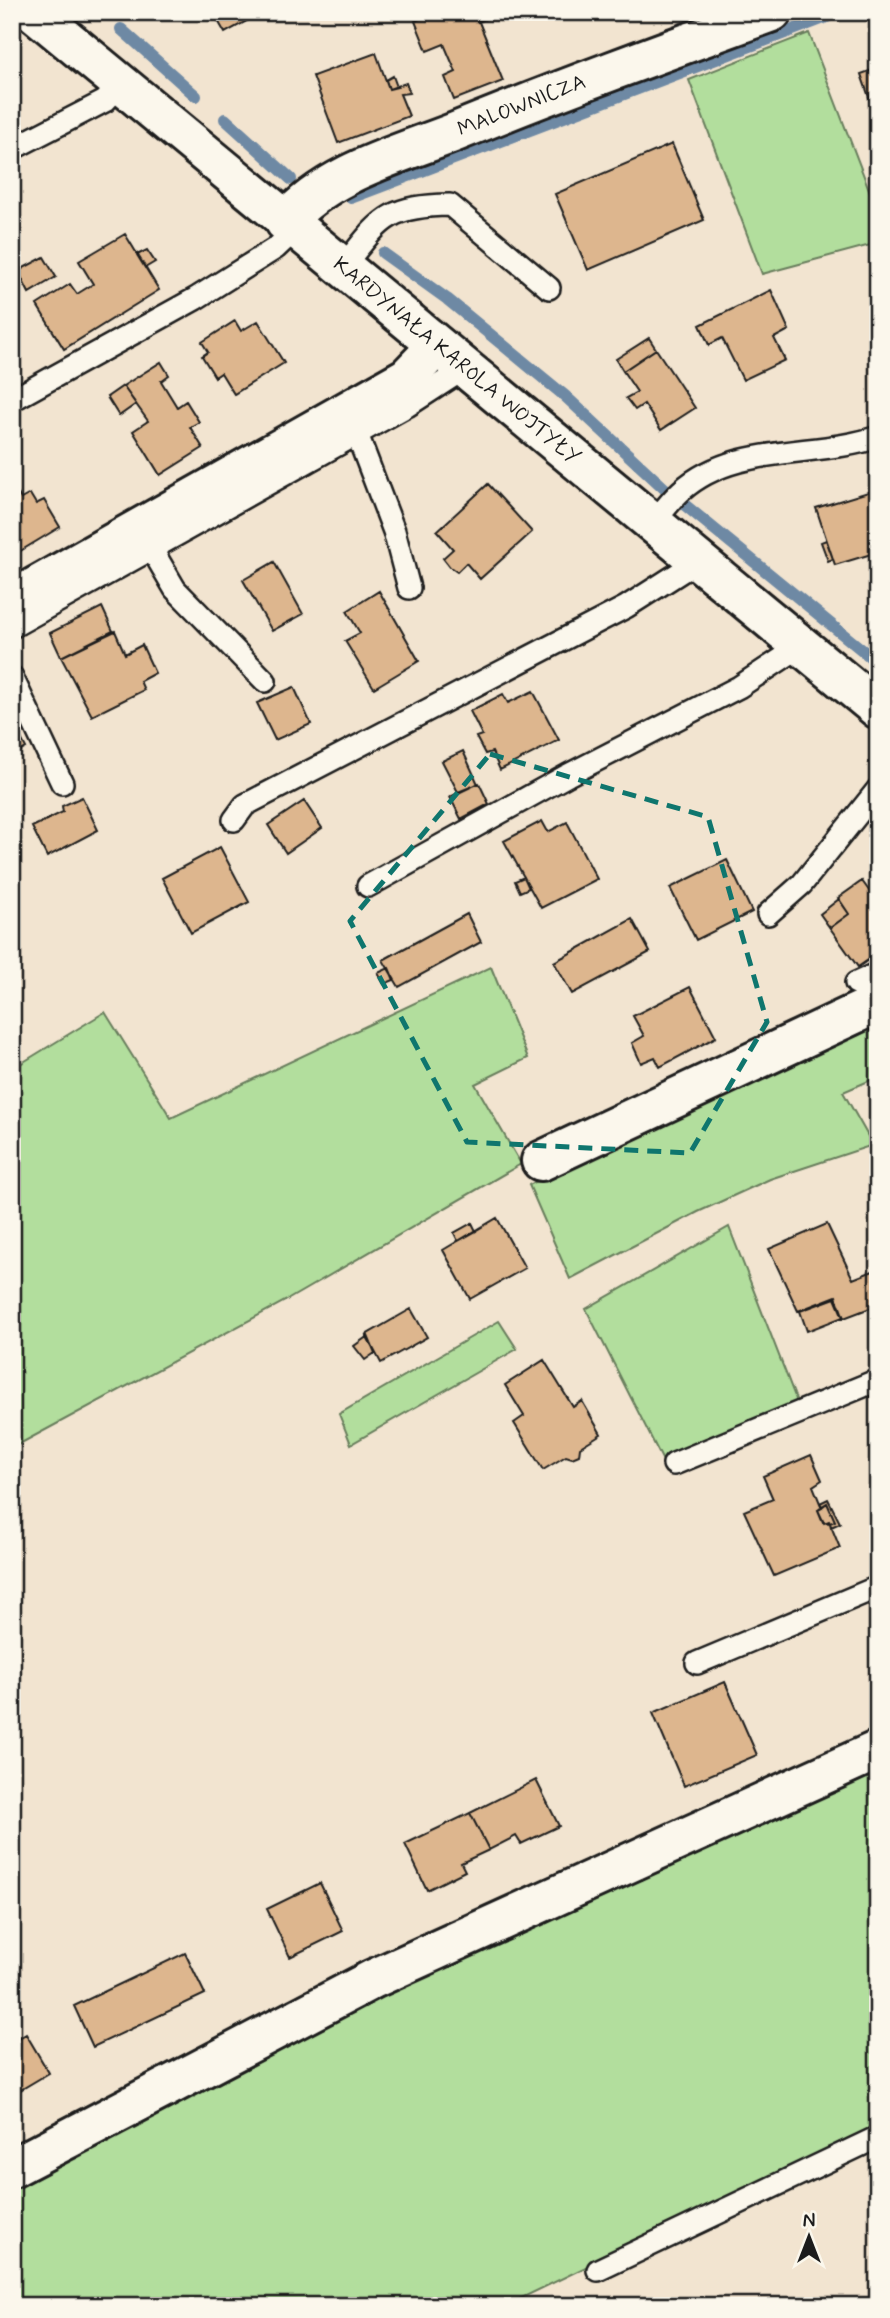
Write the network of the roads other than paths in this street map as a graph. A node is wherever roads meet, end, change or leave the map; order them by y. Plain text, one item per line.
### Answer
1 (34, 12) edge
2 (772, 12) edge
3 (120, 85) junction
4 (12, 149) edge
5 (290, 226) junction
6 (342, 268) junction
7 (549, 288) dead end
8 (450, 357) junction
9 (12, 400) edge
10 (357, 434) junction
11 (878, 436) edge
12 (659, 515) junction
13 (150, 548) junction
14 (698, 561) junction
15 (409, 588) dead end
16 (12, 600) edge
17 (12, 627) edge
18 (801, 646) junction
19 (12, 677) edge
20 (265, 681) dead end
21 (878, 709) edge
22 (62, 783) dead end
23 (878, 789) edge
24 (234, 820) dead end
25 (368, 886) dead end
26 (768, 914) dead end
27 (878, 973) edge
28 (867, 993) edge
29 (541, 1161) dead end
30 (878, 1380) edge
31 (674, 1464) dead end
32 (878, 1587) edge
33 (697, 1663) dead end
34 (878, 1749) edge
35 (878, 2137) edge
36 (12, 2168) edge
37 (598, 2270) dead end

1 - 3 street, KARDYNAŁA KAROLA WOJTYŁY
2 - 5 street, MALOWNICZA
3 - 4 lane
3 - 5 street, KARDYNAŁA KAROLA WOJTYŁY
5 - 6 street, KARDYNAŁA KAROLA WOJTYŁY
5 - 9 lane
6 - 7 lane
6 - 8 street, KARDYNAŁA KAROLA WOJTYŁY
8 - 10 lane
8 - 12 street, KARDYNAŁA KAROLA WOJTYŁY
8 - 16 street
10 - 13 lane
10 - 15 lane
11 - 12 lane
12 - 14 street, KARDYNAŁA KAROLA WOJTYŁY
13 - 17 lane
13 - 20 lane
14 - 18 street, KARDYNAŁA KAROLA WOJTYŁY
14 - 24 lane
18 - 21 street, KARDYNAŁA KAROLA WOJTYŁY
18 - 25 lane
19 - 22 lane
23 - 26 lane
27 - 28 lane
28 - 29 street
30 - 31 lane
32 - 33 lane
34 - 36 street
35 - 37 lane

